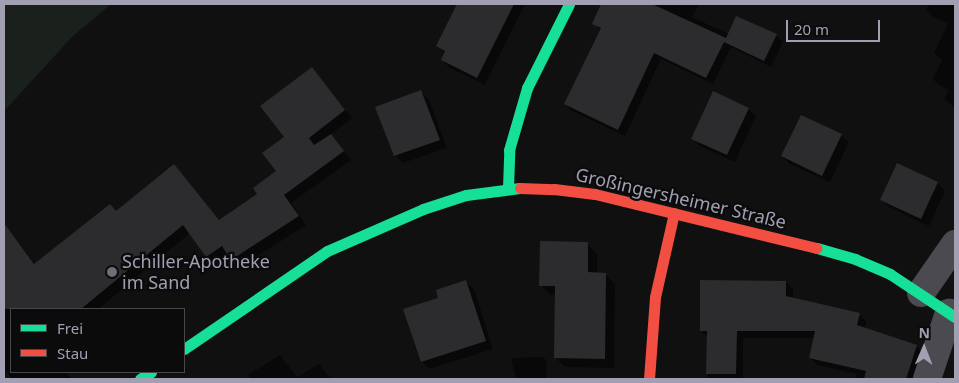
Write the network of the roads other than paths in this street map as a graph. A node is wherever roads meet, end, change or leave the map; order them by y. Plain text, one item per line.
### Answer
1 (569, 4) edge
2 (508, 188) junction
3 (674, 212) junction
4 (955, 244) edge
5 (921, 294) junction
6 (952, 315) edge
7 (185, 348) edge
8 (649, 379) edge
9 (927, 379) edge

1 - 2 main road
2 - 3 main road, Großingersheimer Straße
2 - 7 main road, Großingersheimer Straße
3 - 5 main road, Großingersheimer Straße
3 - 8 main road
4 - 5 street
5 - 6 main road, Großingersheimer Straße
6 - 9 street

